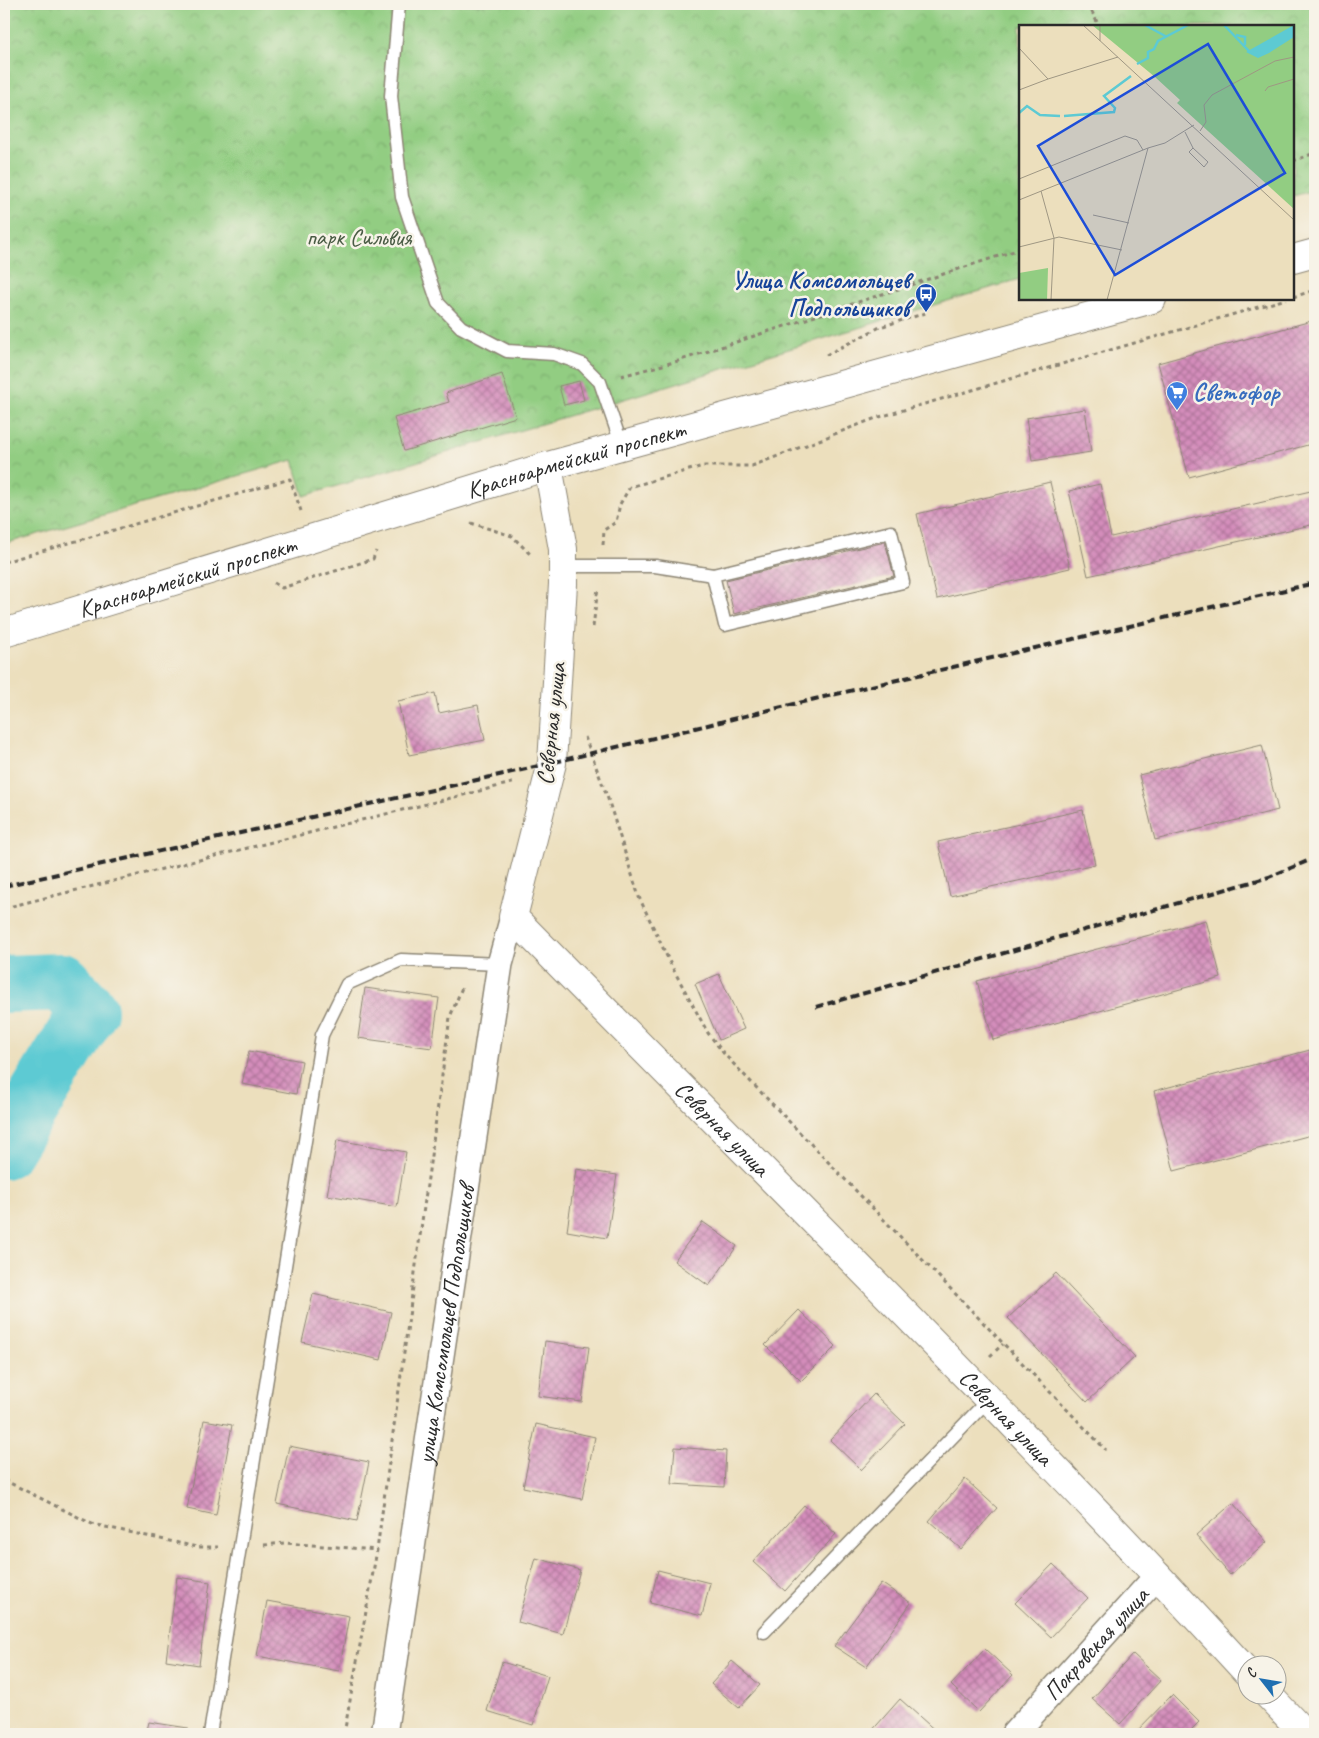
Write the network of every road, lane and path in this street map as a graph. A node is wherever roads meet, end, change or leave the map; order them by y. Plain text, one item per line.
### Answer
1 (399, 4) edge
2 (1088, 4) edge
3 (1098, 25) edge
4 (1315, 153) edge
5 (1294, 161) edge
6 (1019, 249) edge
7 (1315, 253) edge
8 (1294, 259) edge
9 (1315, 290) edge
10 (1294, 297) edge
11 (1148, 300) edge
12 (1283, 300) edge
13 (926, 313) dead end
14 (819, 357) dead end
15 (600, 382) junction
16 (622, 446) junction
17 (548, 466) junction
18 (290, 479) dead end
19 (465, 524) dead end
20 (535, 560) dead end
21 (4, 562) edge
22 (563, 566) junction
23 (600, 566) junction
24 (713, 575) junction
25 (593, 630) dead end
26 (4, 633) edge
27 (585, 735) dead end
28 (523, 781) dead end
29 (4, 908) edge
30 (513, 917) junction
31 (472, 962) junction
32 (500, 964) junction
33 (989, 1399) junction
34 (1106, 1450) dead end
35 (4, 1480) edge
36 (242, 1547) junction
37 (377, 1550) junction
38 (410, 1556) junction
39 (1158, 1575) junction
40 (764, 1632) dead end
41 (1236, 1660) edge
42 (1278, 1706) edge
43 (210, 1734) edge
44 (344, 1734) edge
45 (384, 1734) edge
46 (1014, 1734) edge
47 (1305, 1734) edge

1 - 15 lane
2 - 3 path
4 - 5 path
6 - 15 path
7 - 8 street
9 - 10 path
11 - 16 street, Красноармейский проспект
12 - 23 path
13 - 14 path
15 - 16 lane
16 - 17 street, Красноармейский проспект
17 - 22 street, Северная улица
17 - 26 street, Красноармейский проспект
18 - 21 path
19 - 20 path
22 - 23 lane
22 - 30 street, Северная улица
23 - 24 lane
23 - 25 path
24 - 24 lane
27 - 34 path
28 - 29 path
30 - 32 street, улица Комсомольцев Подпольщиков
30 - 33 street, Северная улица
31 - 32 lane
31 - 36 lane
31 - 37 path
32 - 38 street, улица Комсомольцев Подпольщиков
33 - 39 street, Северная улица
33 - 40 lane
35 - 36 path
36 - 37 path
36 - 43 lane
37 - 38 path
37 - 44 path
38 - 45 street, улица Комсомольцев Подпольщиков
39 - 41 street, Северная улица
39 - 46 street, Покровская улица
42 - 47 street

